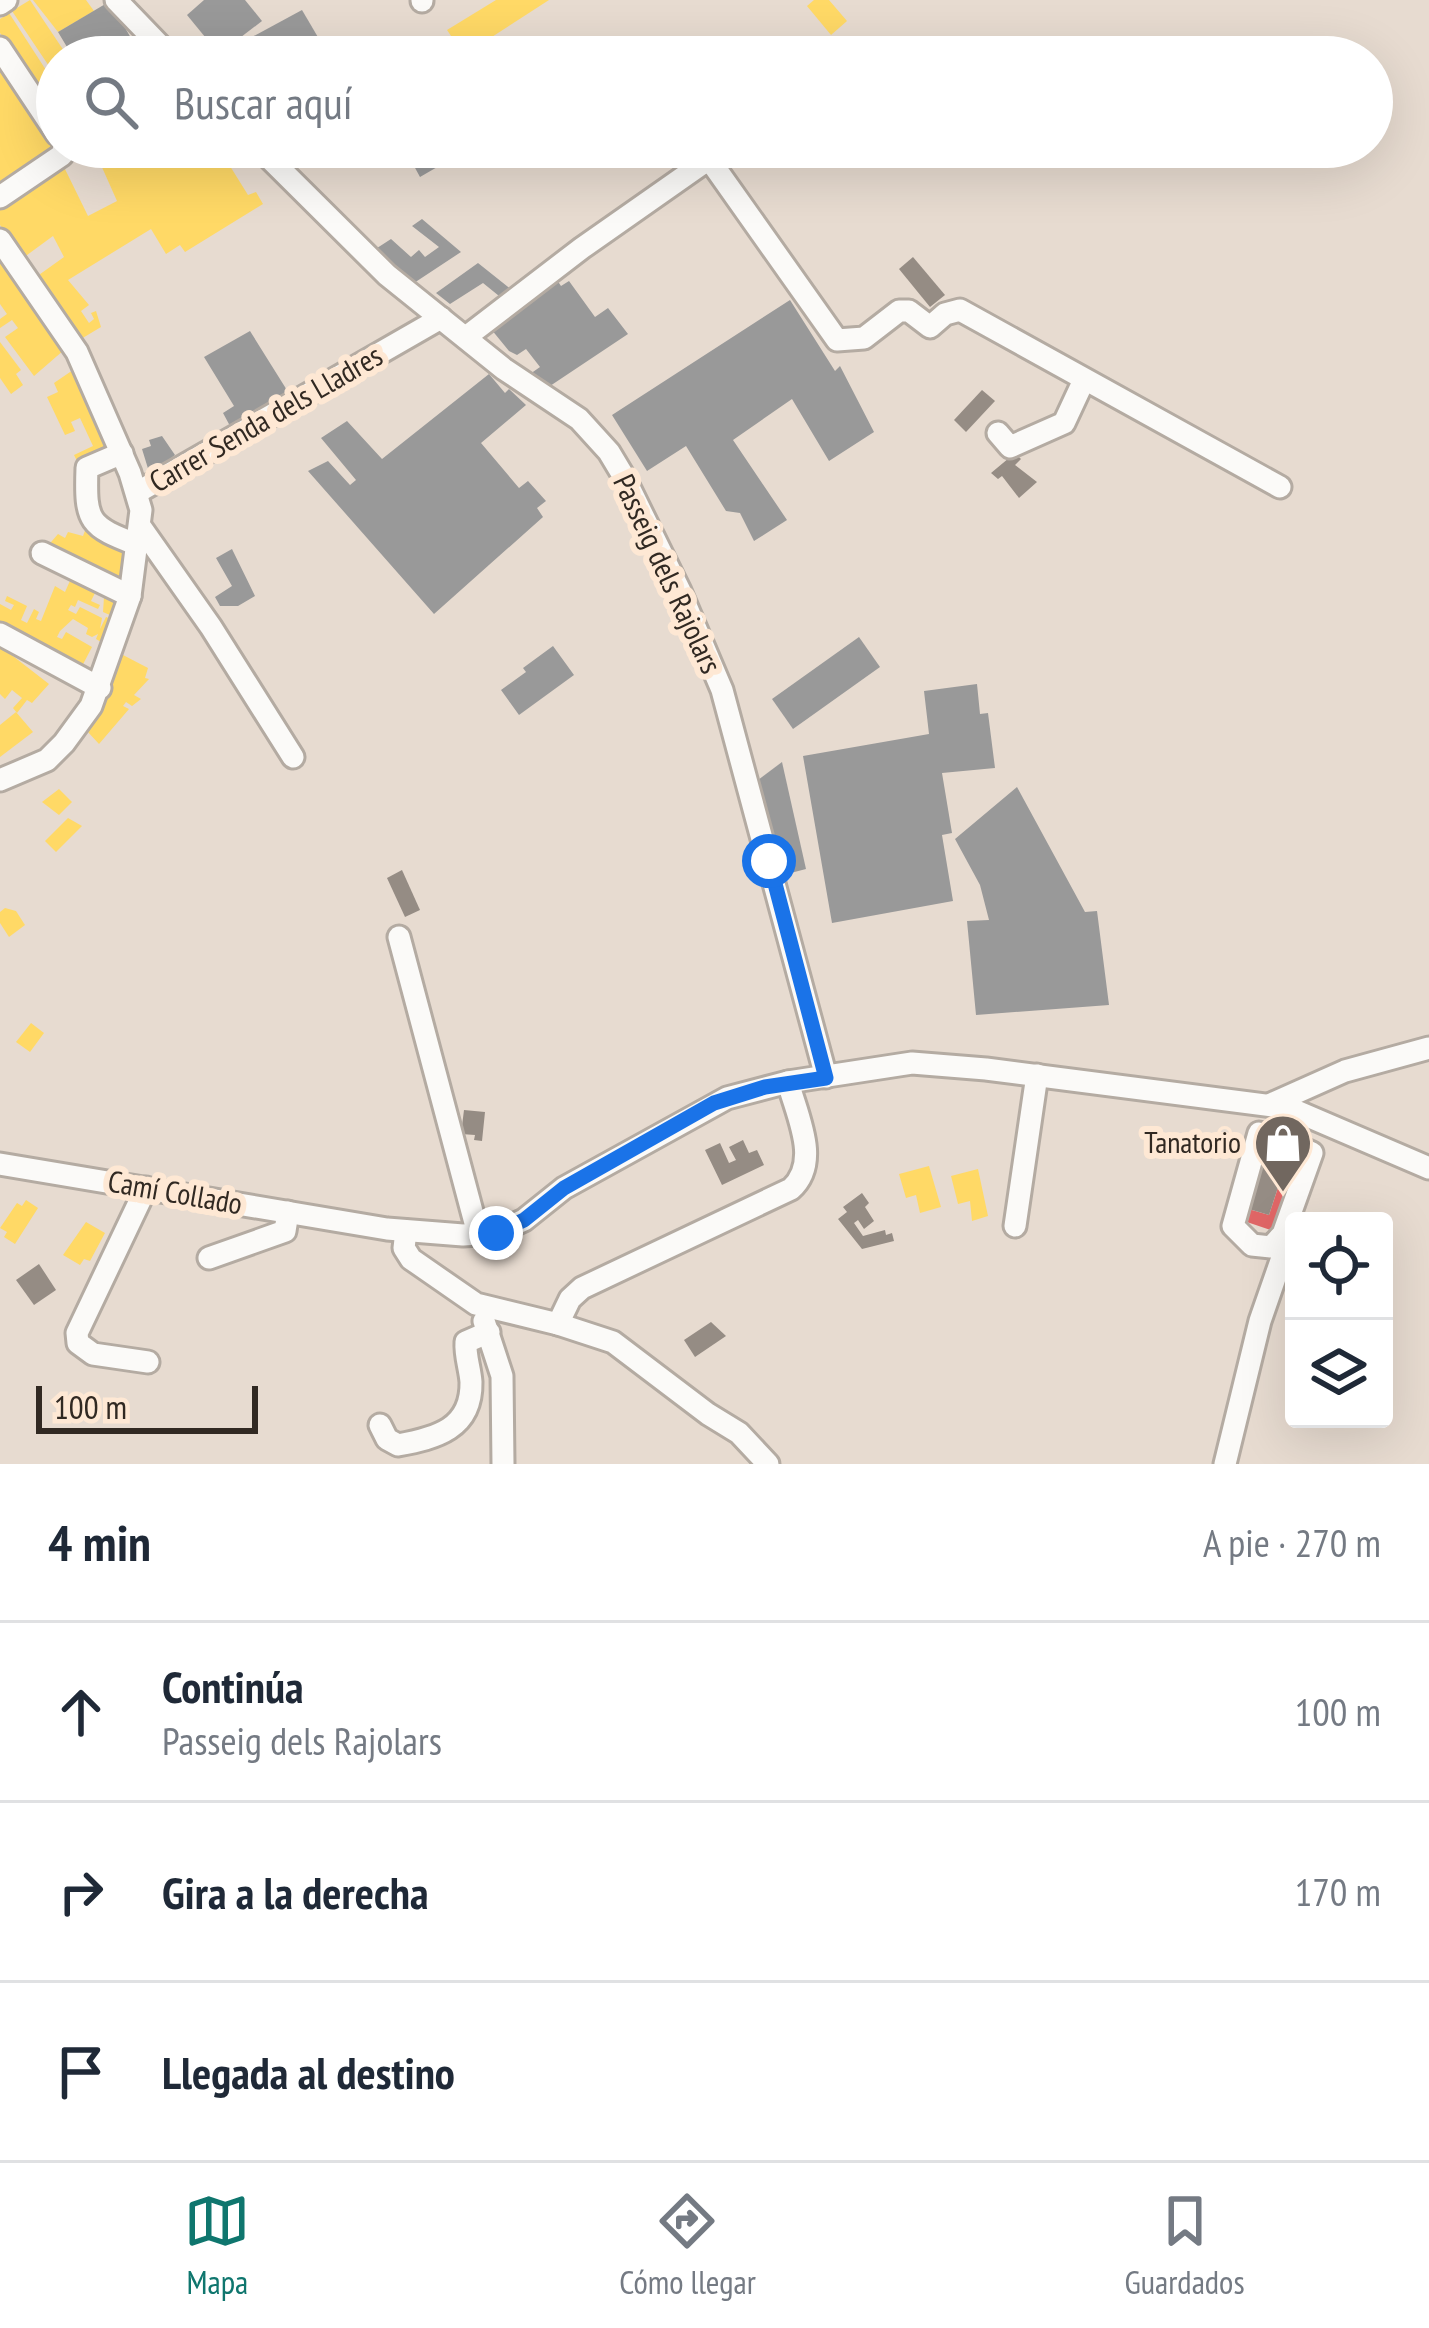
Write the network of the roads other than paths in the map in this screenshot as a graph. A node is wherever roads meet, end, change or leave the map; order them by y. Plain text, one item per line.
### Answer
1 (116, 0) edge
2 (151, 36) edge
3 (0, 48) edge
4 (36, 102) edge
5 (41, 168) edge
6 (278, 168) edge
7 (696, 168) edge
8 (715, 168) edge
9 (0, 196) edge
10 (0, 240) edge
11 (441, 318) junction
12 (466, 337) junction
13 (1084, 380) junction
14 (998, 433) dead end
15 (122, 453) junction
16 (1280, 487) dead end
17 (138, 492) junction
18 (139, 535) junction
19 (41, 554) dead end
20 (130, 596) junction
21 (0, 634) edge
22 (100, 688) junction
23 (293, 757) dead end
24 (0, 780) edge
25 (399, 937) dead end
26 (1429, 1048) edge
27 (1037, 1075) junction
28 (826, 1078) junction
29 (788, 1082) junction
30 (1268, 1104) junction
31 (1331, 1123) junction
32 (1292, 1144) dead end
33 (1429, 1168) edge
34 (2, 1171) edge
35 (146, 1188) junction
36 (288, 1212) junction
37 (1298, 1212) edge
38 (1015, 1226) dead end
39 (406, 1231) junction
40 (478, 1234) junction
41 (1285, 1248) edge
42 (209, 1258) dead end
43 (476, 1304) junction
44 (558, 1324) junction
45 (489, 1333) junction
46 (148, 1362) dead end
47 (380, 1425) dead end
48 (502, 1464) edge
49 (768, 1464) edge
50 (1225, 1464) edge

1 - 2 street
3 - 4 street
5 - 9 street
6 - 11 street, Passeig dels Rajolars
7 - 12 street
8 - 13 street
10 - 15 street
11 - 12 street, Passeig dels Rajolars
11 - 17 street, Carrer Senda dels Lladres
12 - 28 street, Passeig dels Rajolars
13 - 14 street
13 - 16 street
15 - 17 street
15 - 18 street
17 - 18 street, Carrer Senda dels Lladres
18 - 20 street, Carrer Senda dels Lladres
18 - 23 street
19 - 20 street
20 - 22 street, Carrer Senda dels Lladres
21 - 22 street
22 - 24 street, Carrer Senda dels Lladres
25 - 40 street
26 - 30 street
27 - 28 street
27 - 30 street
27 - 38 street
28 - 29 street
29 - 40 street
29 - 44 street
30 - 31 street
30 - 32 street
31 - 33 street
31 - 37 street
34 - 35 street, Camí Collado
35 - 36 street, Camí Collado
35 - 46 street
36 - 39 street, Camí Collado
36 - 42 street
39 - 40 street, Camí Collado
39 - 43 street
41 - 50 street
43 - 44 street
43 - 45 street
44 - 49 street
45 - 47 street
45 - 48 street

